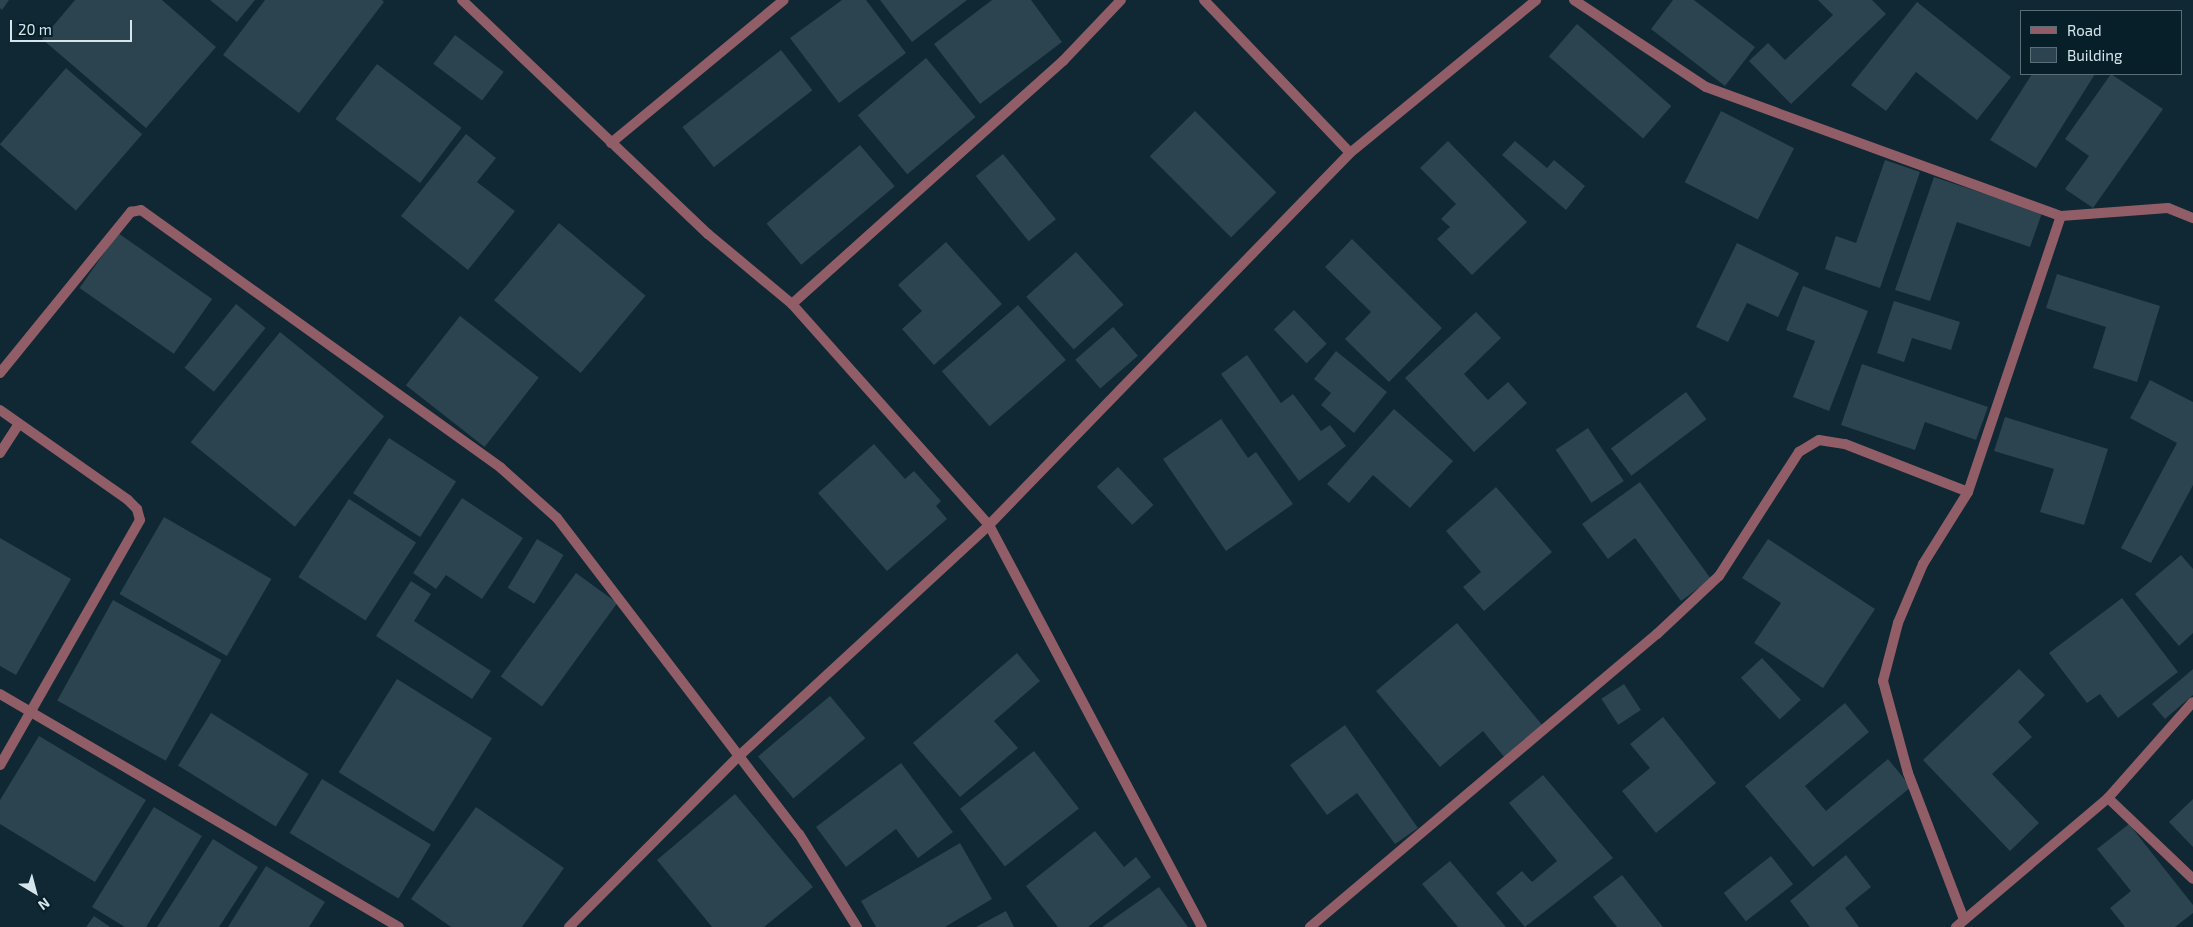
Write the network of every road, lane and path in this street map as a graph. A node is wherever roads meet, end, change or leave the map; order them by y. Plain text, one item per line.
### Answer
1 (462, 0) edge
2 (784, 0) edge
3 (1121, 0) edge
4 (1204, 0) edge
5 (1536, 0) edge
6 (1574, 0) edge
7 (611, 143) junction
8 (1350, 153) junction
9 (2061, 216) junction
10 (2193, 218) edge
11 (792, 304) junction
12 (0, 373) edge
13 (0, 410) edge
14 (18, 425) junction
15 (0, 454) edge
16 (1968, 492) junction
17 (989, 525) junction
18 (0, 694) edge
19 (2193, 702) edge
20 (31, 711) junction
21 (739, 756) junction
22 (0, 765) edge
23 (2108, 798) junction
24 (2193, 879) edge
25 (1960, 923) edge
26 (399, 927) edge
27 (569, 927) edge
28 (857, 927) edge
29 (1202, 927) edge
30 (1310, 927) edge

1 - 7 street
2 - 7 street
3 - 11 street
4 - 8 street
5 - 8 street
6 - 9 street
7 - 11 street
8 - 17 street
9 - 10 street
9 - 16 street
11 - 17 street
12 - 21 street
13 - 14 street
14 - 15 street
14 - 20 street
16 - 25 street
16 - 30 street
17 - 21 street
17 - 29 street
18 - 20 street
19 - 23 street
20 - 22 street
20 - 26 street
21 - 27 street
21 - 28 street
23 - 24 street
23 - 25 street

